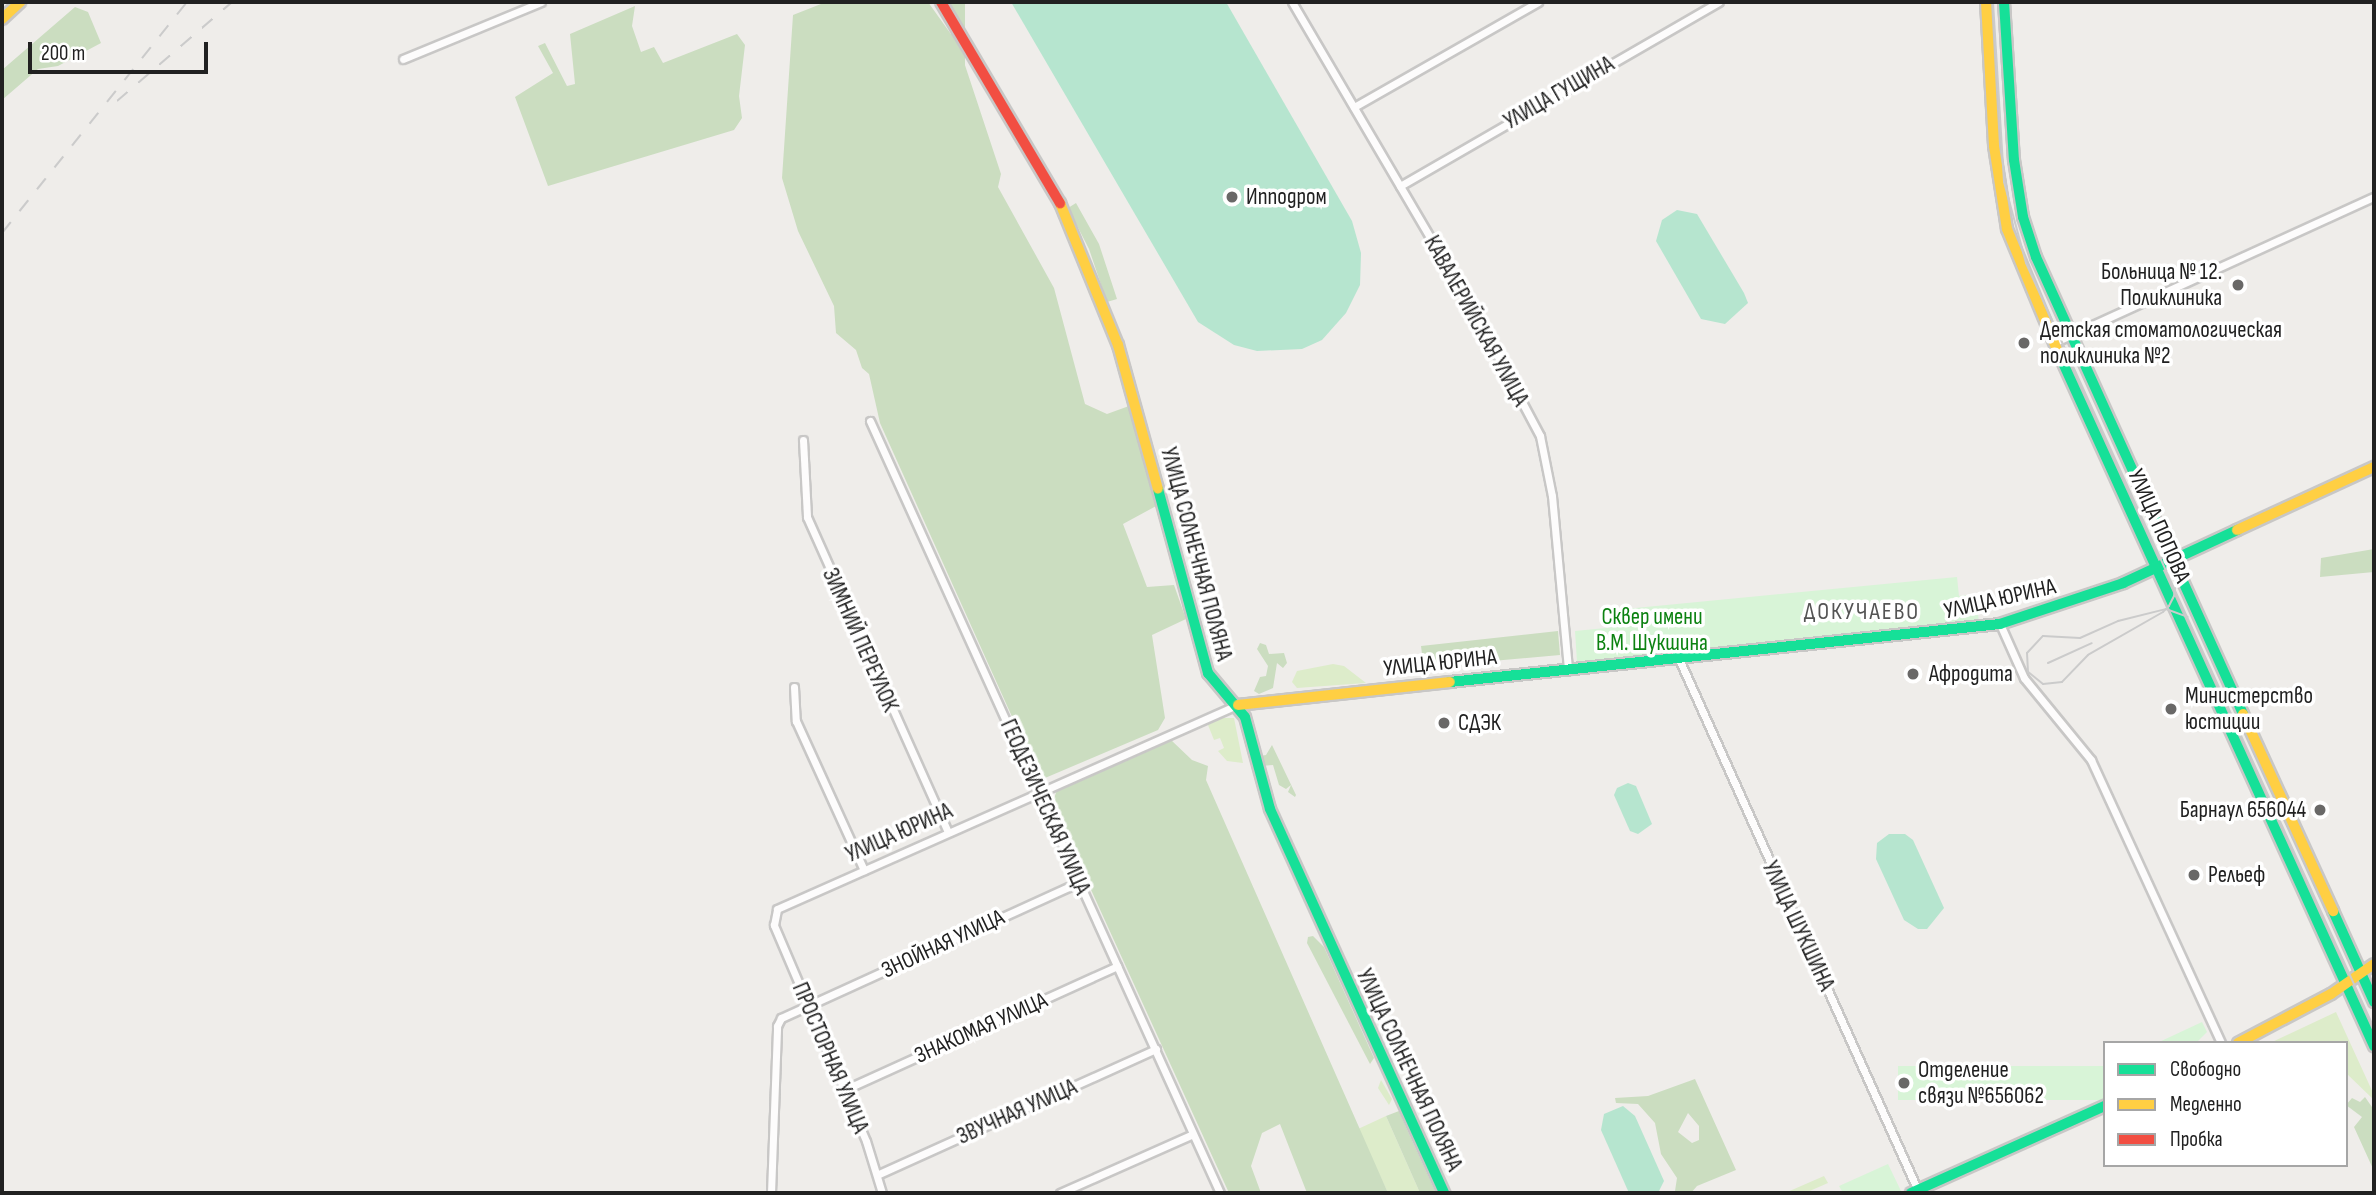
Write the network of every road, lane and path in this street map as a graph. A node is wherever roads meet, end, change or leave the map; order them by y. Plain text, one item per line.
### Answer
1 (20, 2) edge
2 (541, 2) edge
3 (942, 2) edge
4 (1293, 2) edge
5 (1538, 2) edge
6 (1719, 2) edge
7 (1986, 2) edge
8 (2004, 2) edge
9 (2, 19) edge
10 (403, 59) dead end
11 (1354, 107) junction
12 (1400, 186) junction
13 (2374, 197) edge
14 (2071, 335) junction
15 (2053, 343) junction
16 (870, 421) dead end
17 (803, 440) dead end
18 (2374, 467) edge
19 (2173, 561) junction
20 (2156, 568) junction
21 (2000, 624) junction
22 (1679, 659) junction
23 (1567, 670) junction
24 (794, 687) dead end
25 (1238, 705) junction
26 (2244, 716) junction
27 (2227, 725) junction
28 (1039, 793) junction
29 (948, 832) junction
30 (864, 870) junction
31 (1079, 882) junction
32 (774, 925) joint
33 (2374, 964) edge
34 (1117, 966) junction
35 (2361, 972) junction
36 (2346, 982) junction
37 (2374, 1002) edge
38 (808, 1006) junction
39 (2220, 1041) edge
40 (2242, 1041) edge
41 (2374, 1046) edge
42 (1156, 1049) junction
43 (844, 1090) junction
44 (2103, 1107) edge
45 (1193, 1134) junction
46 (879, 1174) junction
47 (1916, 1192) edge
48 (771, 1193) edge
49 (882, 1193) edge
50 (1060, 1193) edge
51 (1220, 1193) edge
52 (1444, 1193) edge

1 - 9 street
2 - 10 street
3 - 25 street, УЛИЦА СОЛНЕЧНАЯ ПОЛЯНА
4 - 11 street, КАВАЛЕРИЙСКАЯ УЛИЦА
5 - 11 street
6 - 12 street, УЛИЦА ГУЩИНА
7 - 15 street, УЛИЦА ПОПОВА
8 - 14 street, УЛИЦА ПОПОВА
11 - 12 street, КАВАЛЕРИЙСКАЯ УЛИЦА
12 - 23 street, КАВАЛЕРИЙСКАЯ УЛИЦА
13 - 14 street
14 - 15 street
14 - 19 street, УЛИЦА ПОПОВА
15 - 20 street, УЛИЦА ПОПОВА
16 - 28 street, ГЕОДЕЗИЧЕСКАЯ УЛИЦА
17 - 29 street, ЗИМНИЙ ПЕРЕУЛОК
18 - 19 street
19 - 20 street, УЛИЦА ЮРИНА
19 - 26 street, УЛИЦА ПОПОВА
20 - 21 street, УЛИЦА ЮРИНА
20 - 27 street, УЛИЦА ПОПОВА
21 - 22 street, УЛИЦА ЮРИНА
21 - 39 street
22 - 23 street, УЛИЦА ЮРИНА
22 - 47 street, УЛИЦА ШУКШИНА
23 - 25 street, УЛИЦА ЮРИНА
24 - 30 street
25 - 28 street, УЛИЦА ЮРИНА
25 - 52 street, УЛИЦА СОЛНЕЧНАЯ ПОЛЯНА
26 - 27 street
26 - 35 street, УЛИЦА ПОПОВА
27 - 36 street, УЛИЦА ПОПОВА
28 - 29 street, УЛИЦА ЮРИНА
28 - 31 street, ГЕОДЕЗИЧЕСКАЯ УЛИЦА
29 - 30 street, УЛИЦА ЮРИНА
30 - 32 street, УЛИЦА ЮРИНА
31 - 34 street, ГЕОДЕЗИЧЕСКАЯ УЛИЦА
31 - 38 street, ЗНОЙНАЯ УЛИЦА
32 - 38 street, ПРОСТОРНАЯ УЛИЦА
33 - 35 street
34 - 42 street, ГЕОДЕЗИЧЕСКАЯ УЛИЦА
34 - 43 street, ЗНАКОМАЯ УЛИЦА
35 - 36 street
35 - 37 street, УЛИЦА ПОПОВА
36 - 40 street
36 - 41 street, УЛИЦА ПОПОВА
38 - 43 street, ПРОСТОРНАЯ УЛИЦА
38 - 48 street, ЗНОЙНАЯ УЛИЦА
42 - 45 street, ГЕОДЕЗИЧЕСКАЯ УЛИЦА
42 - 46 street, ЗВУЧНАЯ УЛИЦА
43 - 46 street, ПРОСТОРНАЯ УЛИЦА
44 - 47 street
45 - 50 street
45 - 51 street, ГЕОДЕЗИЧЕСКАЯ УЛИЦА
46 - 49 street, ПРОСТОРНАЯ УЛИЦА

